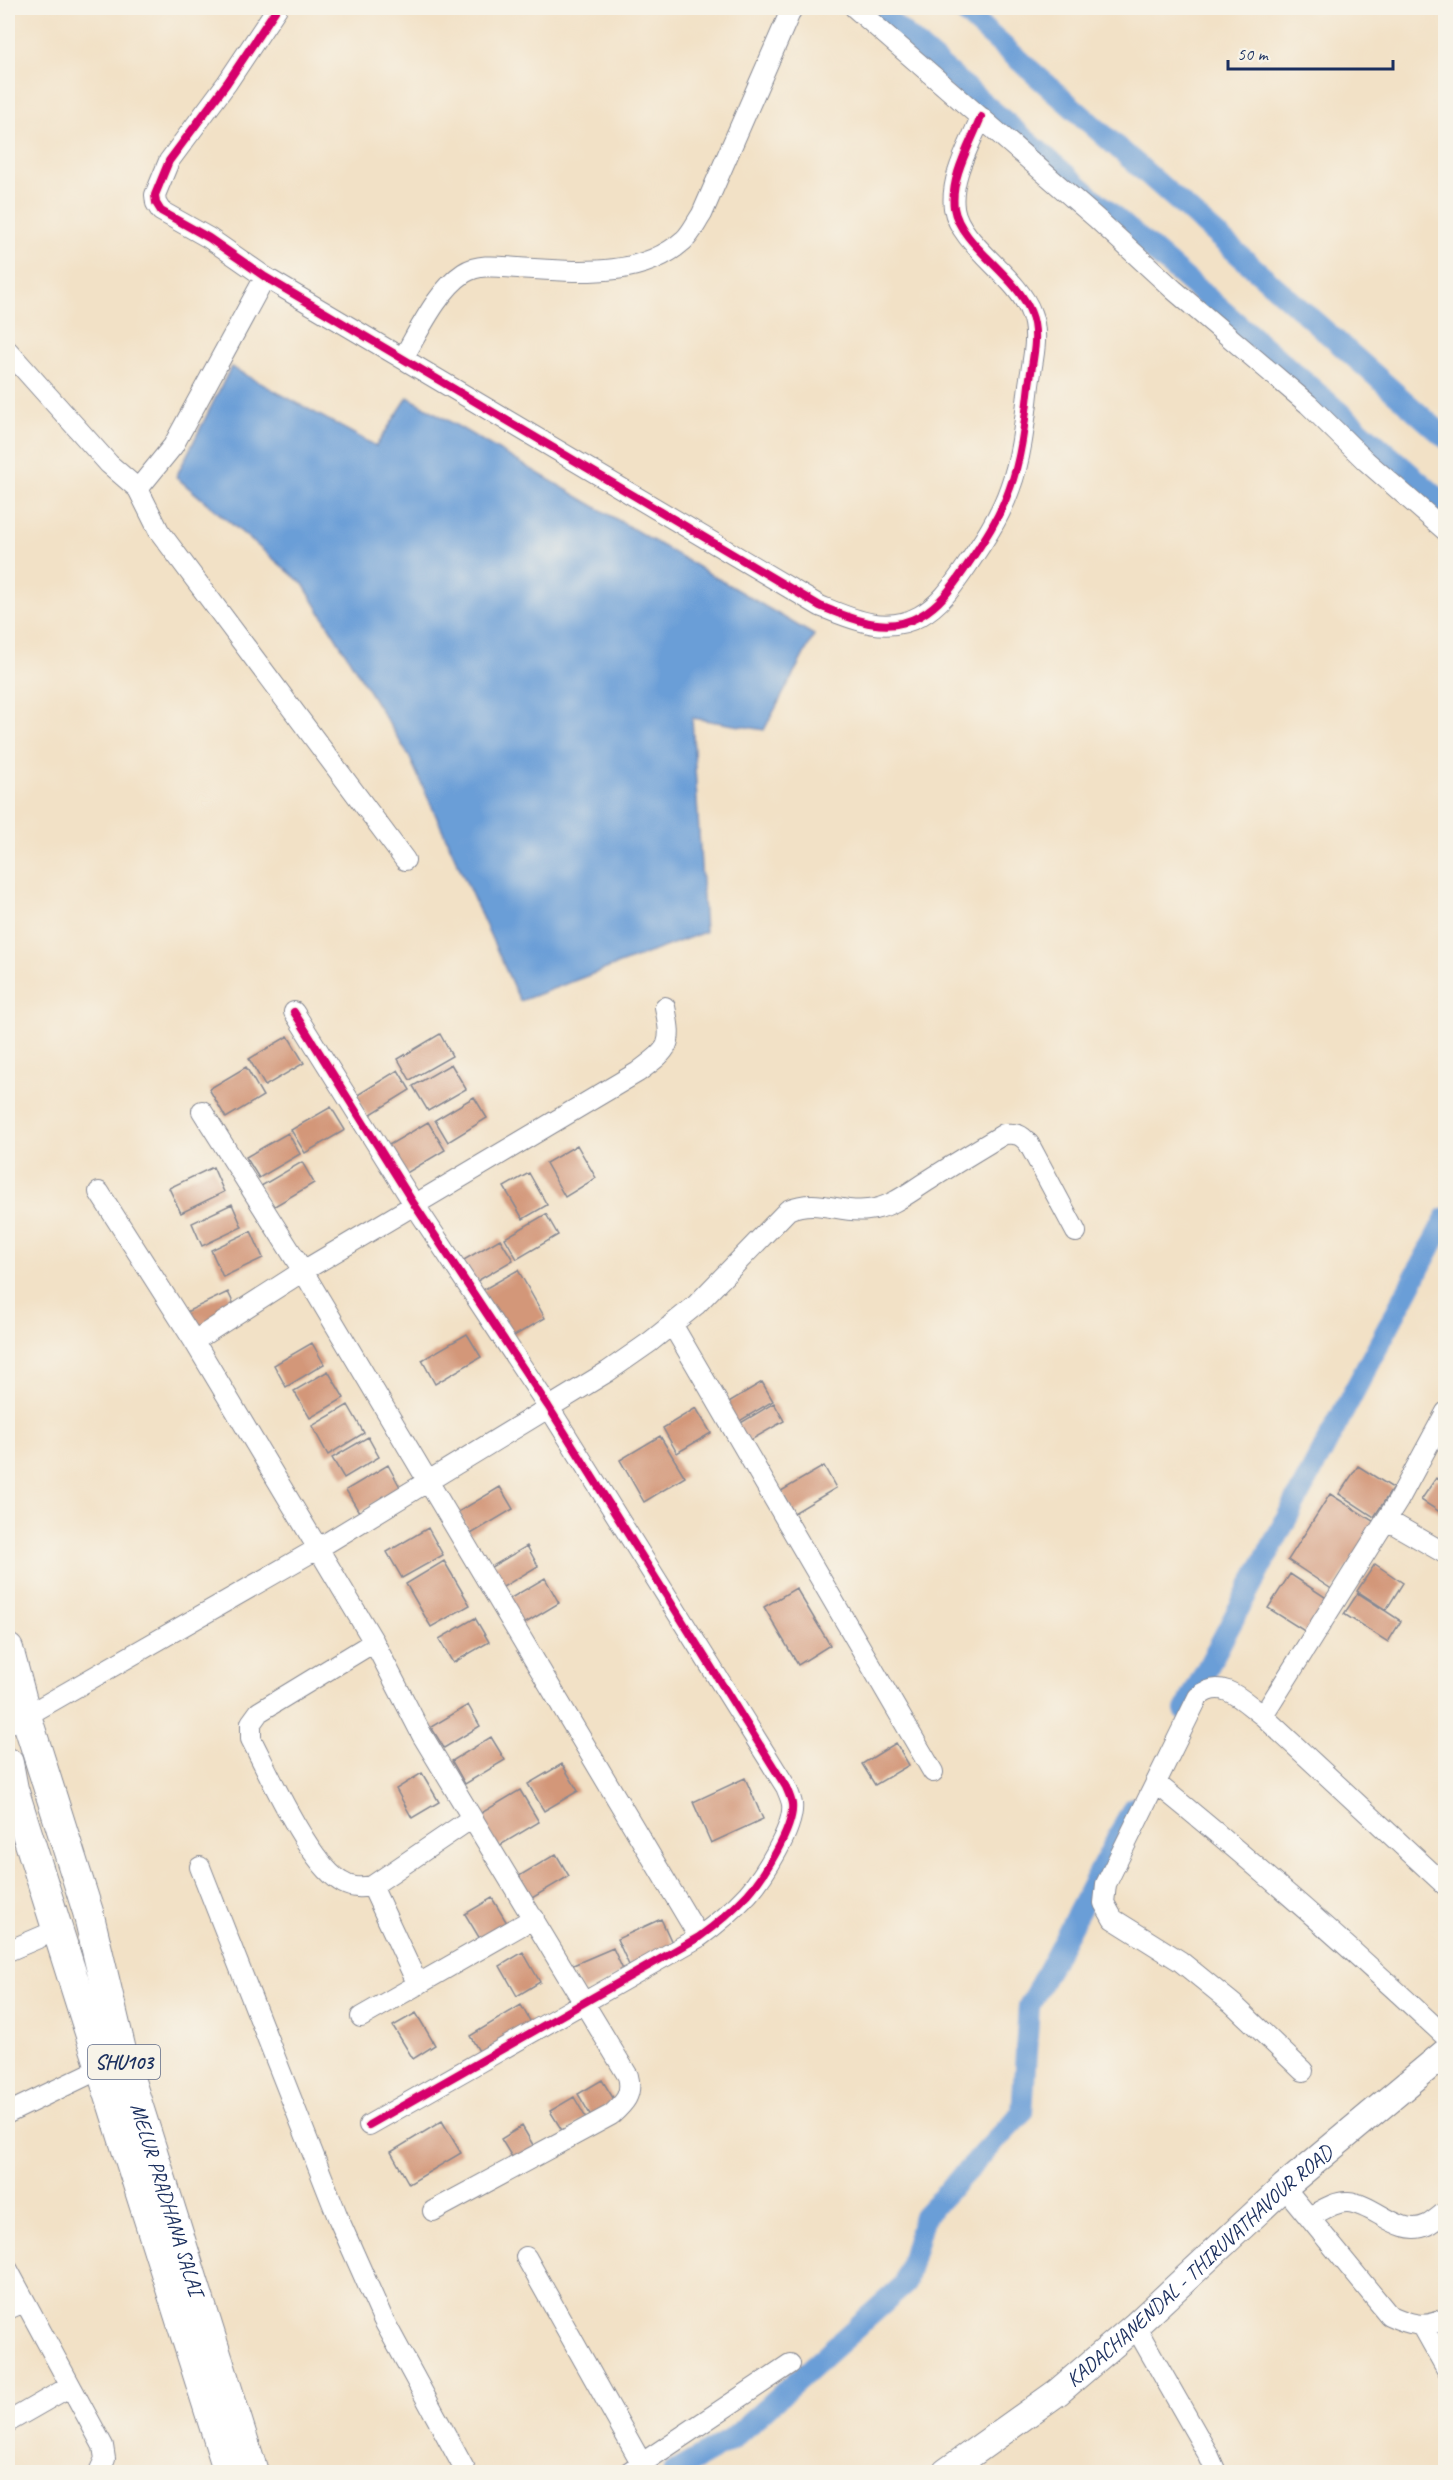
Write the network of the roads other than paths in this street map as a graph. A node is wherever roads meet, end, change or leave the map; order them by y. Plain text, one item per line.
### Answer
1 (277, 8) edge
2 (792, 8) edge
3 (855, 8) edge
4 (981, 117) junction
5 (265, 277) junction
6 (8, 351) edge
7 (403, 358) junction
8 (138, 489) junction
9 (1446, 531) edge
10 (405, 860) dead end
11 (665, 1006) dead end
12 (294, 1012) dead end
13 (202, 1111) dead end
14 (99, 1192) dead end
15 (414, 1204) junction
16 (1076, 1232) dead end
17 (303, 1271) junction
18 (672, 1324) junction
19 (194, 1341) junction
20 (549, 1406) junction
21 (1446, 1412) edge
22 (427, 1480) junction
23 (1387, 1520) junction
24 (317, 1549) junction
25 (1446, 1554) edge
26 (374, 1642) junction
27 (8, 1649) edge
28 (1263, 1716) junction
29 (17, 1720) edge
30 (933, 1772) dead end
31 (9, 1775) edge
32 (1156, 1784) junction
33 (472, 1818) junction
34 (200, 1867) dead end
35 (372, 1886) junction
36 (1446, 1886) edge
37 (534, 1918) junction
38 (57, 1930) junction
39 (699, 1937) junction
40 (8, 1951) edge
41 (418, 1985) junction
42 (584, 2003) junction
43 (361, 2017) dead end
44 (1446, 2037) edge
45 (1446, 2052) edge
46 (112, 2063) junction
47 (1303, 2071) dead end
48 (8, 2113) edge
49 (369, 2126) dead end
50 (1284, 2187) junction
51 (433, 2211) dead end
52 (1446, 2211) edge
53 (1309, 2217) junction
54 (526, 2257) dead end
55 (8, 2270) edge
56 (16, 2305) edge
57 (1446, 2318) edge
58 (1422, 2325) junction
59 (1135, 2326) junction
60 (790, 2364) dead end
61 (1446, 2368) edge
62 (69, 2387) junction
63 (8, 2422) edge
64 (635, 2468) edge
65 (99, 2472) edge
66 (229, 2472) edge
67 (253, 2472) edge
68 (466, 2472) edge
69 (946, 2472) edge
70 (1216, 2472) edge

1 - 5 street
2 - 7 street
3 - 4 street
4 - 7 street
4 - 9 street
5 - 7 street
5 - 8 street
6 - 8 street
8 - 10 street
11 - 15 street
12 - 15 street
13 - 17 street
14 - 19 street
15 - 17 street
15 - 20 street
16 - 18 street
17 - 19 street
17 - 22 street
18 - 20 street
18 - 30 street
19 - 24 street
20 - 22 street
20 - 39 street
21 - 23 street
22 - 24 street
22 - 39 street
23 - 25 street
23 - 28 street
24 - 26 street
24 - 29 street
26 - 33 street
26 - 35 street
27 - 29 main road, MELUR PRADHANA SALAI / SHU103
28 - 32 street
28 - 36 street
29 - 46 main road, MELUR PRADHANA SALAI / SHU103
31 - 38 main road, MELUR PRADHANA SALAI / SHU103
32 - 44 street
32 - 47 street
33 - 35 street
33 - 37 street
34 - 68 street
35 - 41 street
37 - 41 street
37 - 42 street
38 - 40 street
38 - 46 main road, MELUR PRADHANA SALAI / SHU103
39 - 42 street
41 - 43 street
42 - 49 street
42 - 51 street
45 - 50 main road, KADACHANENDAL - THIRUVATHAVOUR ROAD
46 - 48 street
46 - 66 main road, MELUR PRADHANA SALAI / SHU103
46 - 67 main road, MELUR PRADHANA SALAI / SHU103
50 - 53 street
50 - 59 main road, KADACHANENDAL - THIRUVATHAVOUR ROAD
52 - 53 street
53 - 58 street
54 - 64 street
55 - 56 street
56 - 62 street
57 - 58 street
58 - 61 street
59 - 69 main road, KADACHANENDAL - THIRUVATHAVOUR ROAD
59 - 70 street
60 - 64 street
62 - 63 street
62 - 65 street

